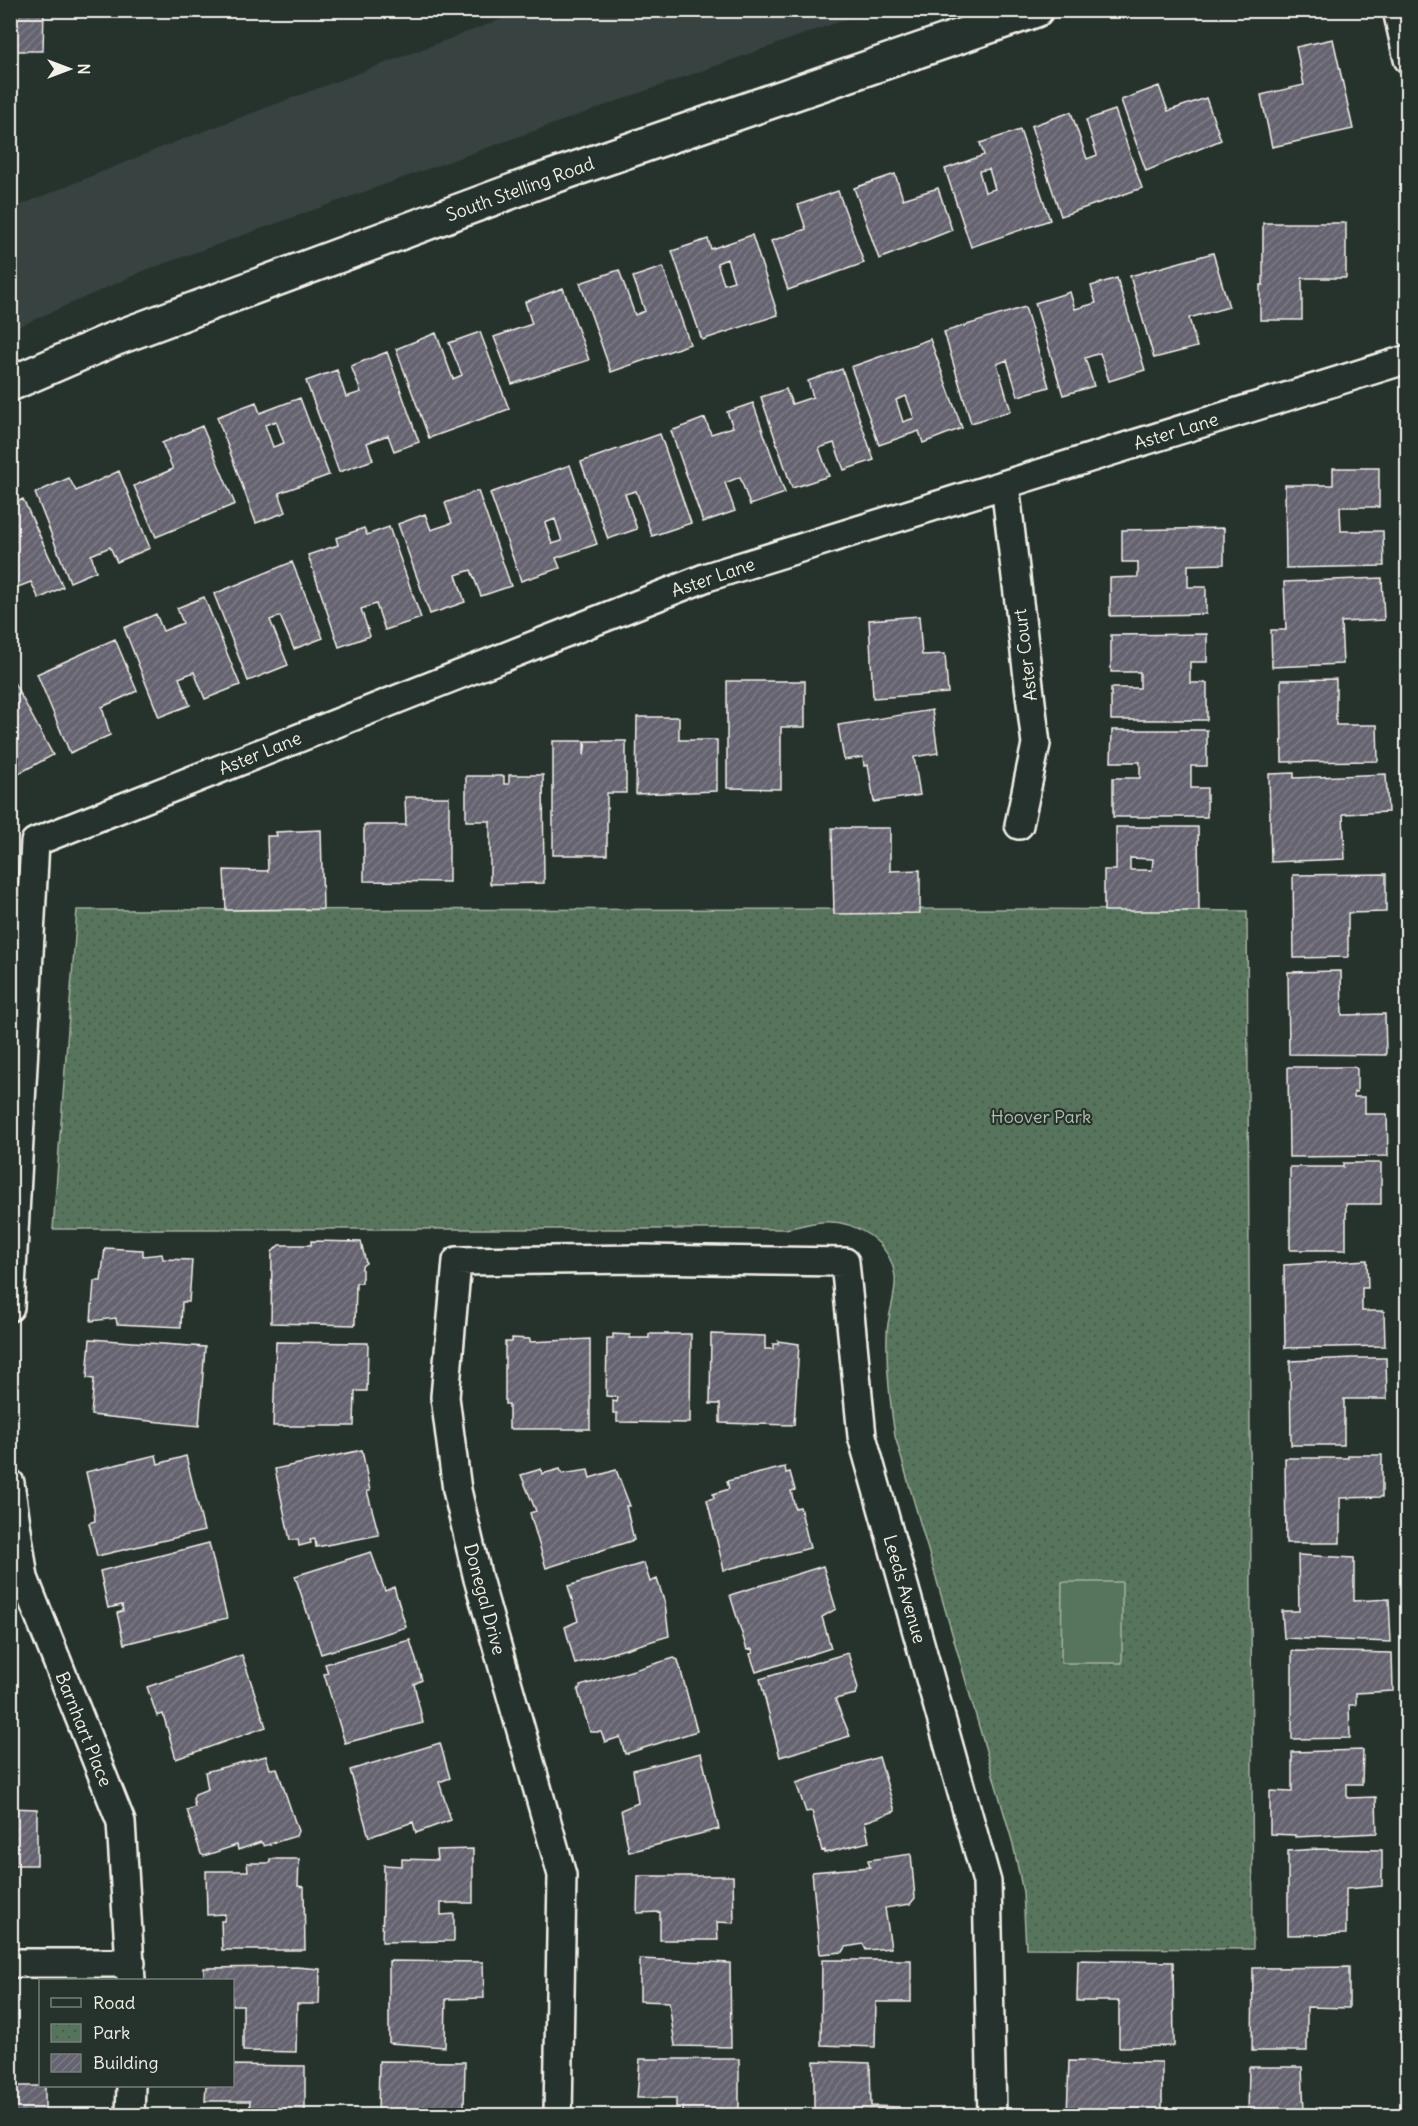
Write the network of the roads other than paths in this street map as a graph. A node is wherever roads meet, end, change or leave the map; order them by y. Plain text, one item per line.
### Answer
1 (1036, 10) edge
2 (1397, 10) edge
3 (1407, 59) edge
4 (1407, 358) edge
5 (10, 384) edge
6 (1005, 484) junction
7 (1019, 825) dead end
8 (642, 1259) joint
9 (10, 1307) edge
10 (10, 1483) edge
11 (10, 1964) edge
12 (131, 1972) edge
13 (131, 2087) edge
14 (130, 2115) edge
15 (558, 2115) edge
16 (992, 2115) edge

1 - 5 main road, South Stelling Road
2 - 3 street
4 - 6 street, Aster Lane
6 - 7 street, Aster Court
6 - 9 street, Aster Lane
8 - 15 street, Donegal Drive
8 - 16 street, Leeds Avenue
10 - 12 street, Barnhart Place
11 - 12 street
13 - 14 street

